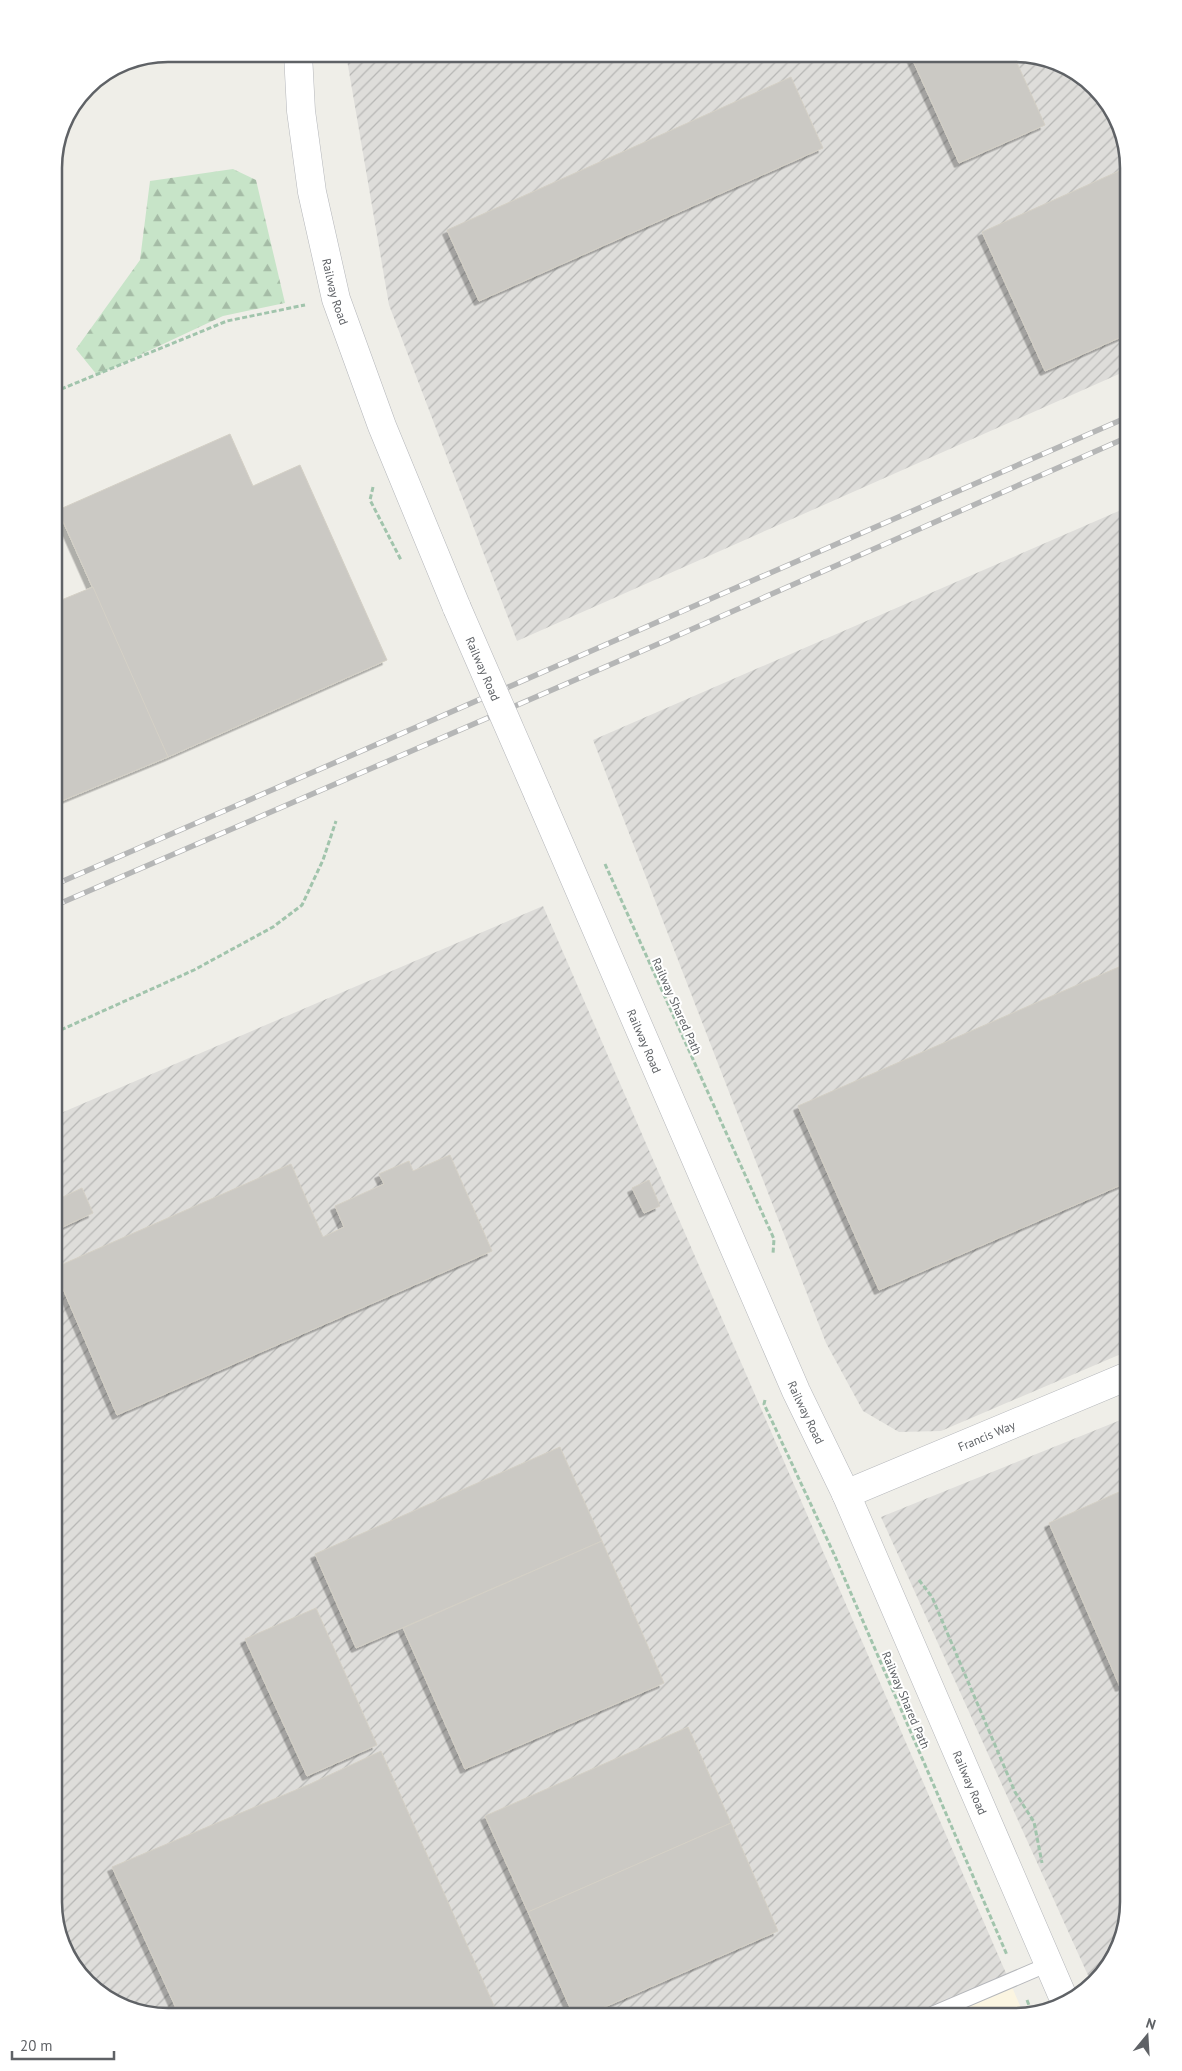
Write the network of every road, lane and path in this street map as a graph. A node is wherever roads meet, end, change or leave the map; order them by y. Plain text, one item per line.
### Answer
1 (298, 62) edge
2 (336, 299) junction
3 (63, 388) edge
4 (336, 821) dead end
5 (603, 859) dead end
6 (63, 1030) edge
7 (774, 1240) dead end
8 (1120, 1379) edge
9 (765, 1396) dead end
10 (846, 1494) junction
11 (915, 1576) dead end
12 (1044, 1869) dead end
13 (1049, 1964) junction
14 (1017, 1978) junction
15 (1063, 1997) edge
16 (946, 2008) edge
17 (1030, 2008) edge

1 - 2 main road, Railway Road
2 - 3 path
2 - 10 main road, Railway Road, bridge
4 - 6 path
5 - 7 path, Railway Shared Path
8 - 10 main road, Francis Way
9 - 14 path, Railway Shared Path
10 - 13 main road, Railway Road
11 - 12 path
13 - 14 lane
13 - 15 main road, Railway Road
14 - 16 lane
14 - 17 path, Railway Shared Path

